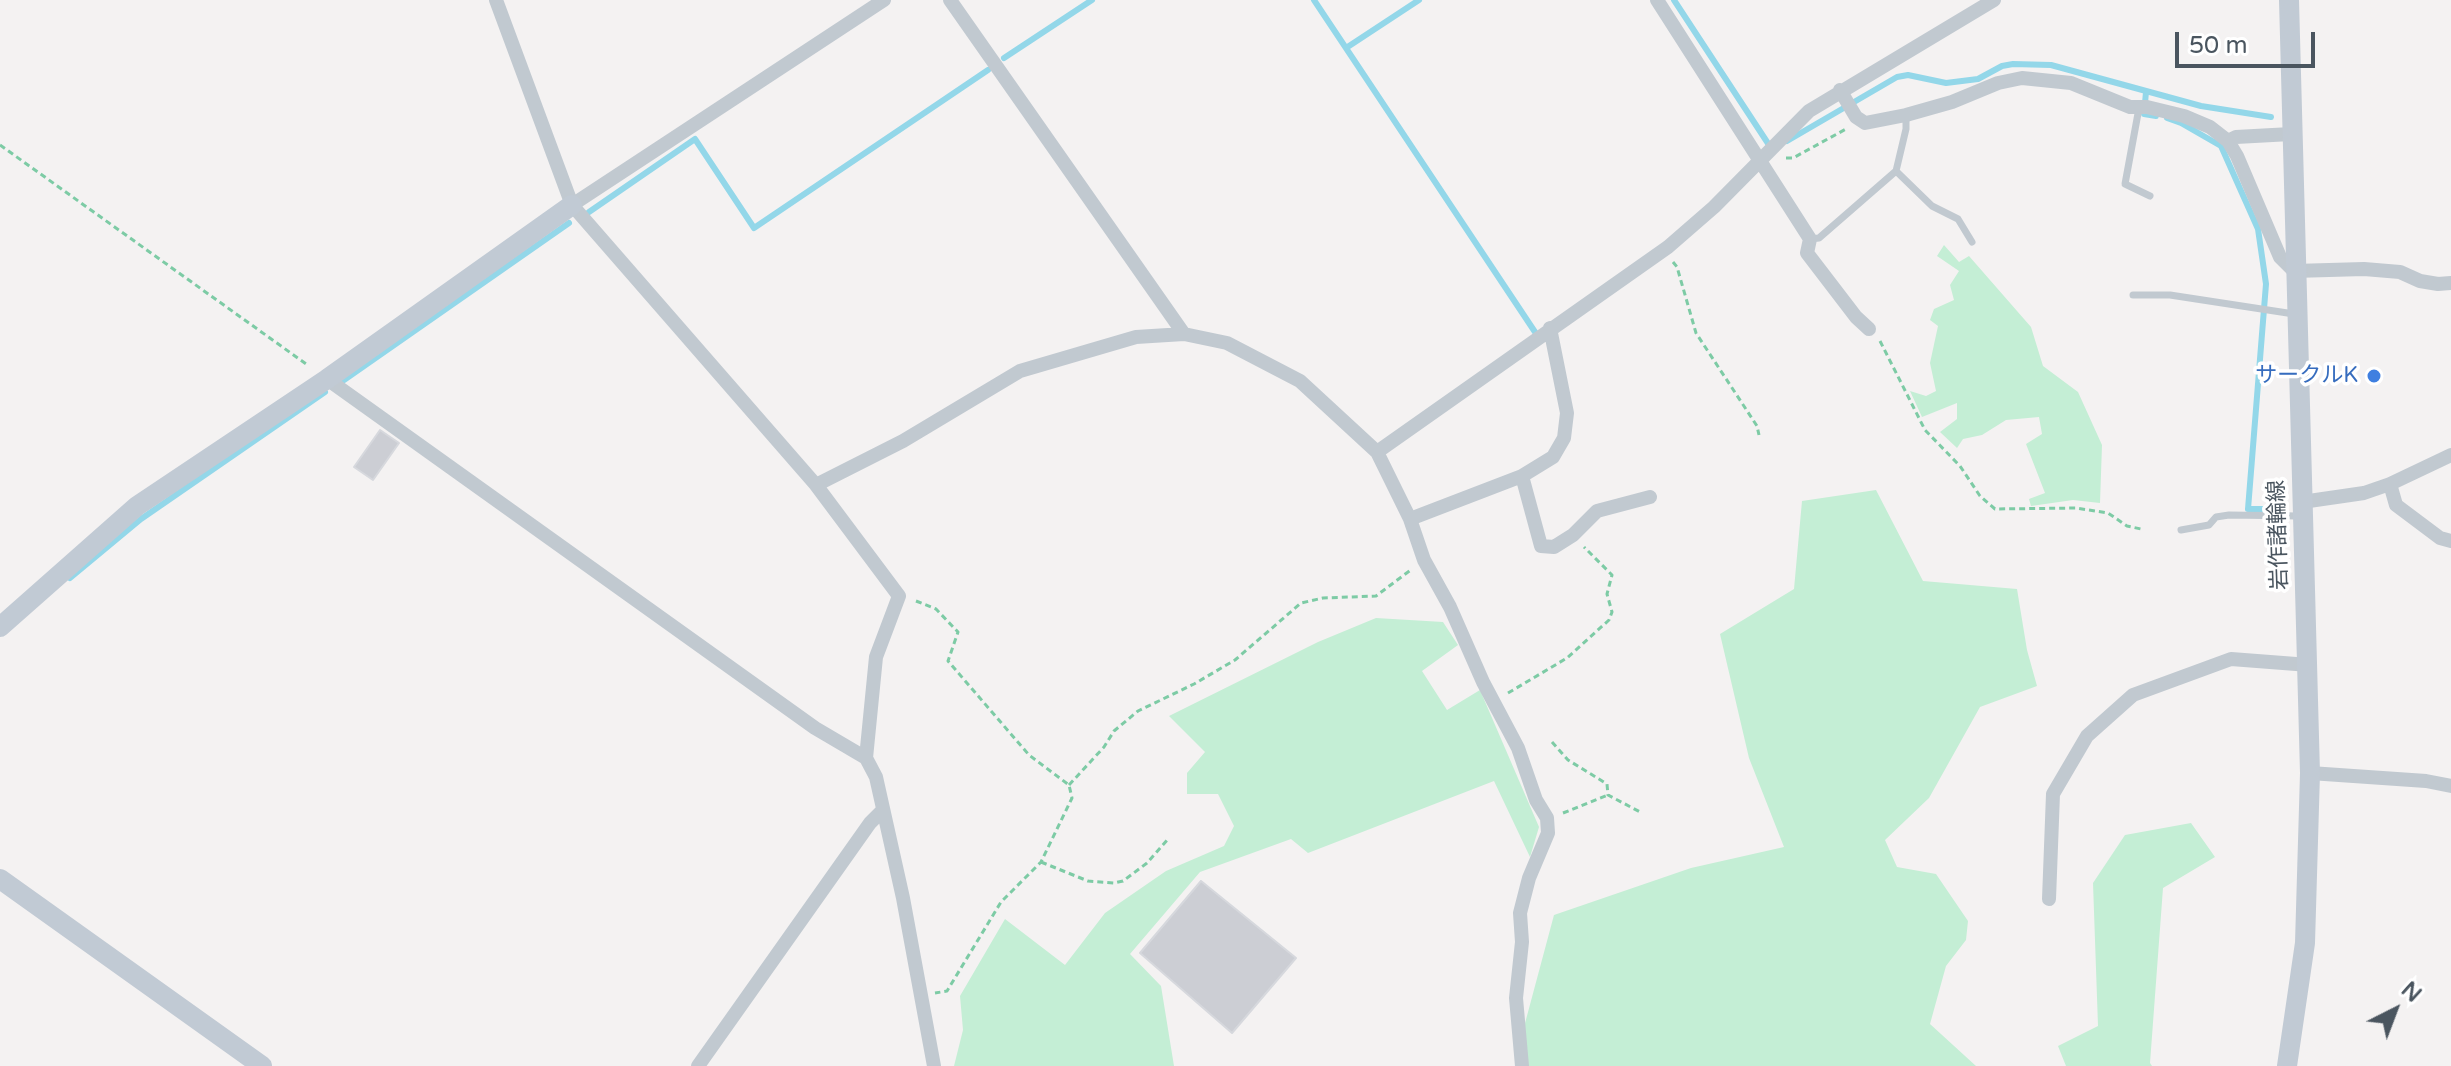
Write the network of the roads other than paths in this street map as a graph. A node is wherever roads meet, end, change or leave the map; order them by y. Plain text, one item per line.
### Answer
1 (496, 0) edge
2 (884, 0) edge
3 (950, 0) edge
4 (1657, 0) edge
5 (1994, 0) edge
6 (2289, 0) edge
7 (1840, 90) junction
8 (2139, 107) junction
9 (1906, 115) junction
10 (2291, 134) junction
11 (2228, 141) junction
12 (1760, 161) junction
13 (1896, 171) junction
14 (2150, 196) dead end
15 (572, 205) junction
16 (1810, 239) junction
17 (1972, 242) dead end
18 (2294, 271) junction
19 (2451, 283) edge
20 (2133, 295) dead end
21 (2296, 314) junction
22 (1550, 328) junction
23 (1869, 329) road end
24 (1184, 334) junction
25 (327, 379) junction
26 (1377, 452) junction
27 (2451, 455) edge
28 (1522, 476) junction
29 (2390, 484) junction
30 (816, 485) junction
31 (1650, 497) dead end
32 (2302, 509) junction
33 (1410, 519) junction
34 (2181, 530) dead end
35 (2451, 541) edge
36 (0, 627) edge
37 (2309, 665) junction
38 (866, 758) junction
39 (2310, 773) junction
40 (2451, 786) edge
41 (882, 811) junction
42 (0, 879) edge
43 (2049, 899) dead end
44 (262, 1066) edge
45 (698, 1066) edge
46 (934, 1066) edge
47 (1522, 1066) edge
48 (2287, 1066) edge

1 - 15 street
2 - 15 street
3 - 24 street
4 - 12 street
5 - 7 street
6 - 10 main road, 岩作諸輪線
7 - 9 street
7 - 12 street
8 - 9 street
8 - 11 street
8 - 14 lane
9 - 13 lane
10 - 11 street
10 - 18 main road, 岩作諸輪線
11 - 18 street
12 - 16 street
12 - 22 street
13 - 16 lane
13 - 17 lane
15 - 25 main road
15 - 30 street
16 - 23 street
18 - 19 street
18 - 21 main road, 岩作諸輪線
20 - 21 lane
21 - 32 main road, 岩作諸輪線
22 - 26 street
22 - 28 street
24 - 26 street
24 - 30 street
25 - 36 main road
25 - 38 street
26 - 33 street
27 - 29 street
28 - 31 street
28 - 33 street
29 - 32 street
29 - 35 street
30 - 38 street
32 - 34 lane
32 - 37 main road, 岩作諸輪線
33 - 47 street
37 - 39 main road, 岩作諸輪線
37 - 43 street
38 - 41 street
39 - 40 street
39 - 48 main road, 岩作諸輪線
41 - 45 street
41 - 46 street
42 - 44 main road

